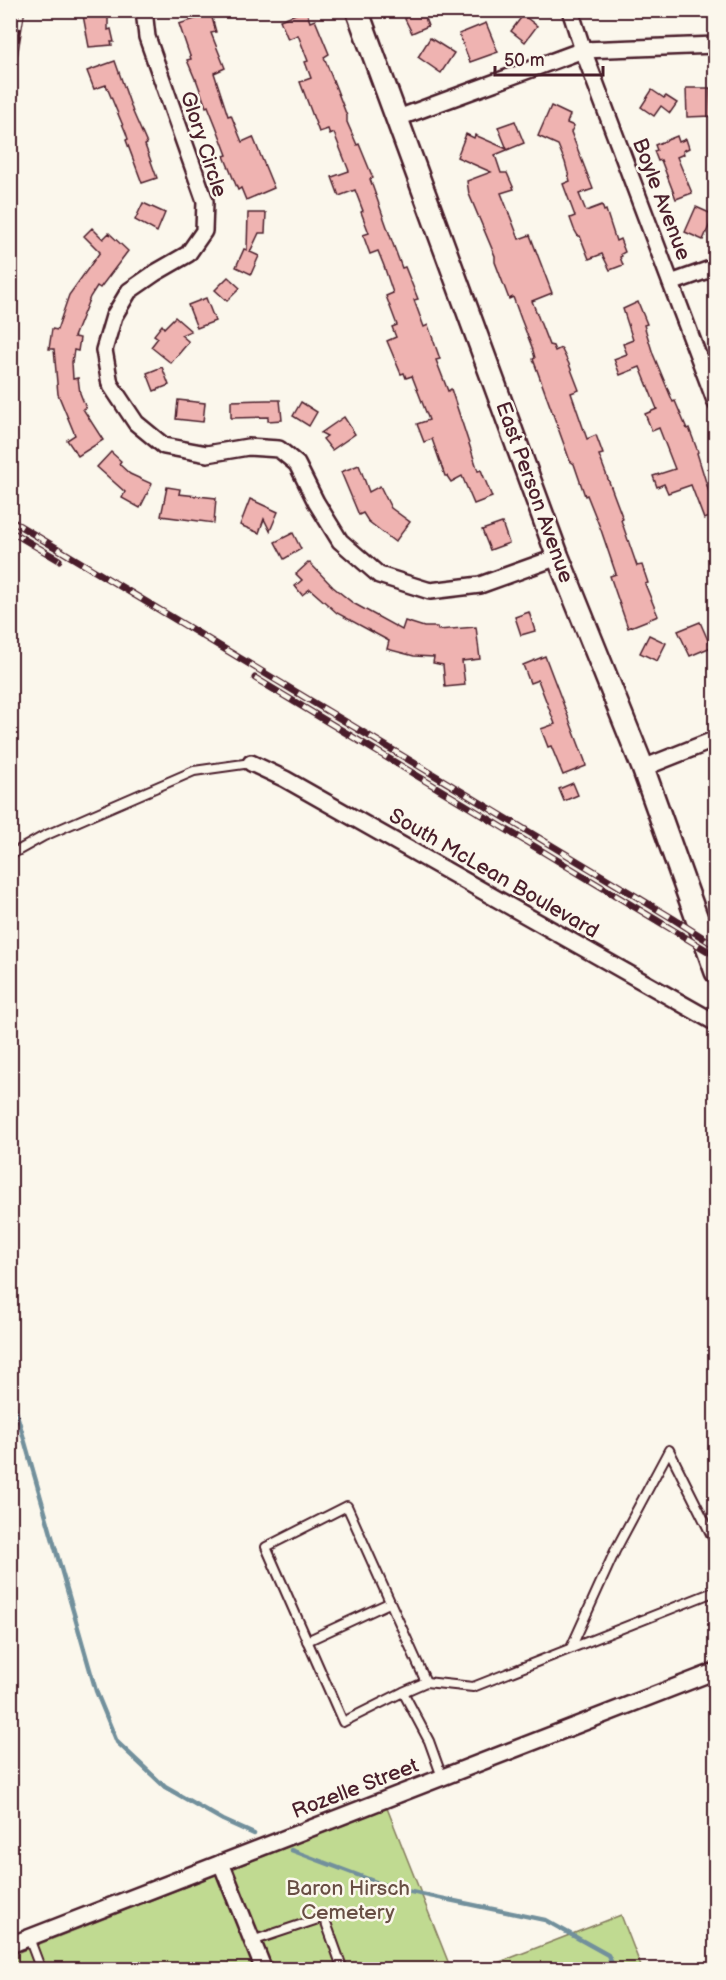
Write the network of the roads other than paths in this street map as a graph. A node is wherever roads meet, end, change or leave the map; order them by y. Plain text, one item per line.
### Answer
1 (144, 10) edge
2 (357, 10) edge
3 (570, 10) edge
4 (716, 45) edge
5 (583, 50) junction
6 (398, 118) junction
7 (716, 267) edge
8 (671, 284) junction
9 (716, 403) edge
10 (558, 557) junction
11 (716, 739) edge
12 (250, 764) joint
13 (643, 768) junction
14 (10, 855) edge
15 (716, 972) edge
16 (716, 1023) edge
17 (716, 1544) edge
18 (716, 1591) edge
19 (389, 1603) junction
20 (307, 1641) junction
21 (571, 1648) junction
22 (716, 1671) edge
23 (426, 1682) junction
24 (403, 1692) junction
25 (442, 1777) junction
26 (221, 1863) junction
27 (29, 1938) junction
28 (252, 1941) junction
29 (10, 1945) edge
30 (41, 1970) edge
31 (264, 1970) edge
32 (344, 1970) edge

1 - 10 street, Glory Circle
2 - 6 main road, East Person Avenue
3 - 5 street, Boyle Avenue
4 - 5 street
5 - 6 street
5 - 8 street, Boyle Avenue
6 - 10 main road, East Person Avenue
7 - 8 street
8 - 9 street, Boyle Avenue
10 - 13 main road, East Person Avenue
11 - 13 street
12 - 14 lane
12 - 16 street, South McLean Boulevard
13 - 15 main road, East Person Avenue
17 - 21 lane
18 - 21 lane
19 - 20 lane
19 - 20 lane
19 - 23 lane
20 - 24 lane
21 - 23 lane
22 - 25 street, Rozelle Street
23 - 24 lane
24 - 25 lane
25 - 26 street, Rozelle Street
26 - 27 street, Rozelle Street
26 - 28 street
27 - 29 street, Rozelle Street
27 - 30 lane
28 - 31 street
28 - 32 lane

